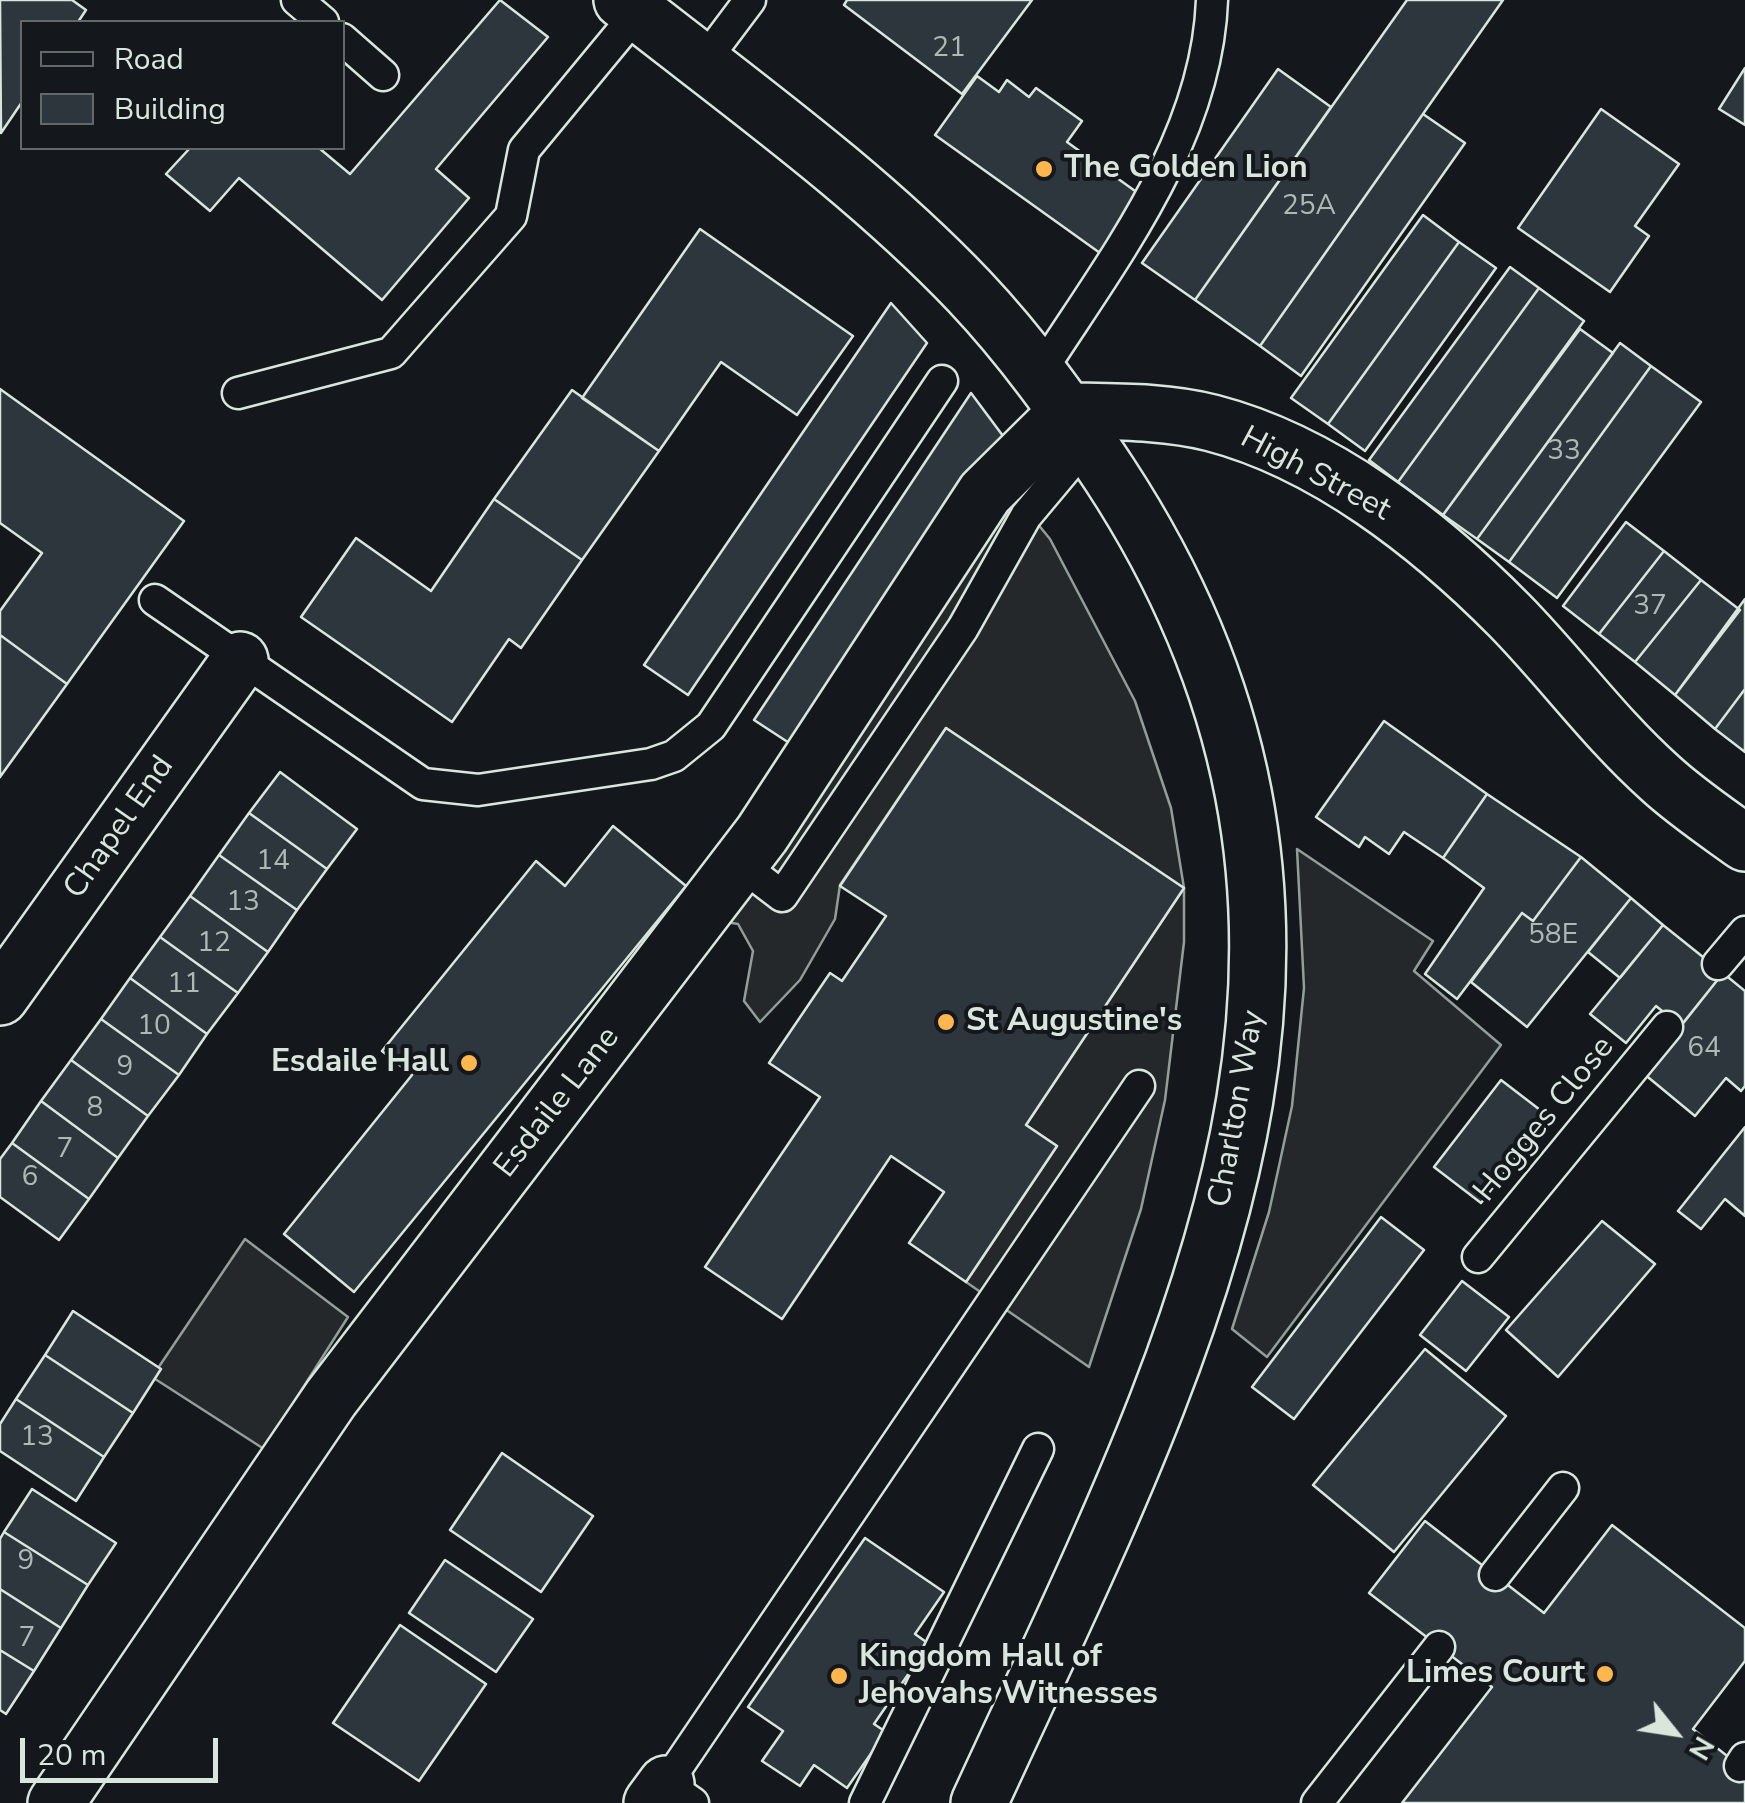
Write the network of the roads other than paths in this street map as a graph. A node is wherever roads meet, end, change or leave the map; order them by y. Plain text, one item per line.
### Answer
1 (297, 0) edge
2 (750, 0) edge
3 (1212, 0) edge
4 (630, 6) edge
5 (321, 20) edge
6 (345, 42) edge
7 (702, 64) junction
8 (384, 75) dead end
9 (942, 380) dead end
10 (238, 392) dead end
11 (1065, 409) junction
12 (155, 600) dead end
13 (240, 660) junction
14 (1745, 842) edge
15 (1745, 932) edge
16 (1718, 964) dead end
17 (0, 997) edge
18 (1667, 1027) dead end
19 (1139, 1086) dead end
20 (1478, 1256) dead end
21 (1038, 1449) dead end
22 (1563, 1488) dead end
23 (1495, 1575) dead end
24 (1439, 1647) dead end
25 (997, 1788) edge
26 (670, 1797) edge
27 (56, 1803) edge
28 (865, 1803) edge
29 (1317, 1803) edge

1 - 5 lane
2 - 7 lane
3 - 11 lane
4 - 7 street
4 - 10 lane
6 - 8 lane
7 - 11 street
9 - 13 lane
11 - 14 street, High Street
11 - 25 street, Charlton Way
11 - 27 street, Esdaile Lane
12 - 13 lane
13 - 17 street, Chapel End
15 - 16 lane
18 - 20 lane, Hogges Close
19 - 26 lane
21 - 28 lane
22 - 23 lane
24 - 29 lane

